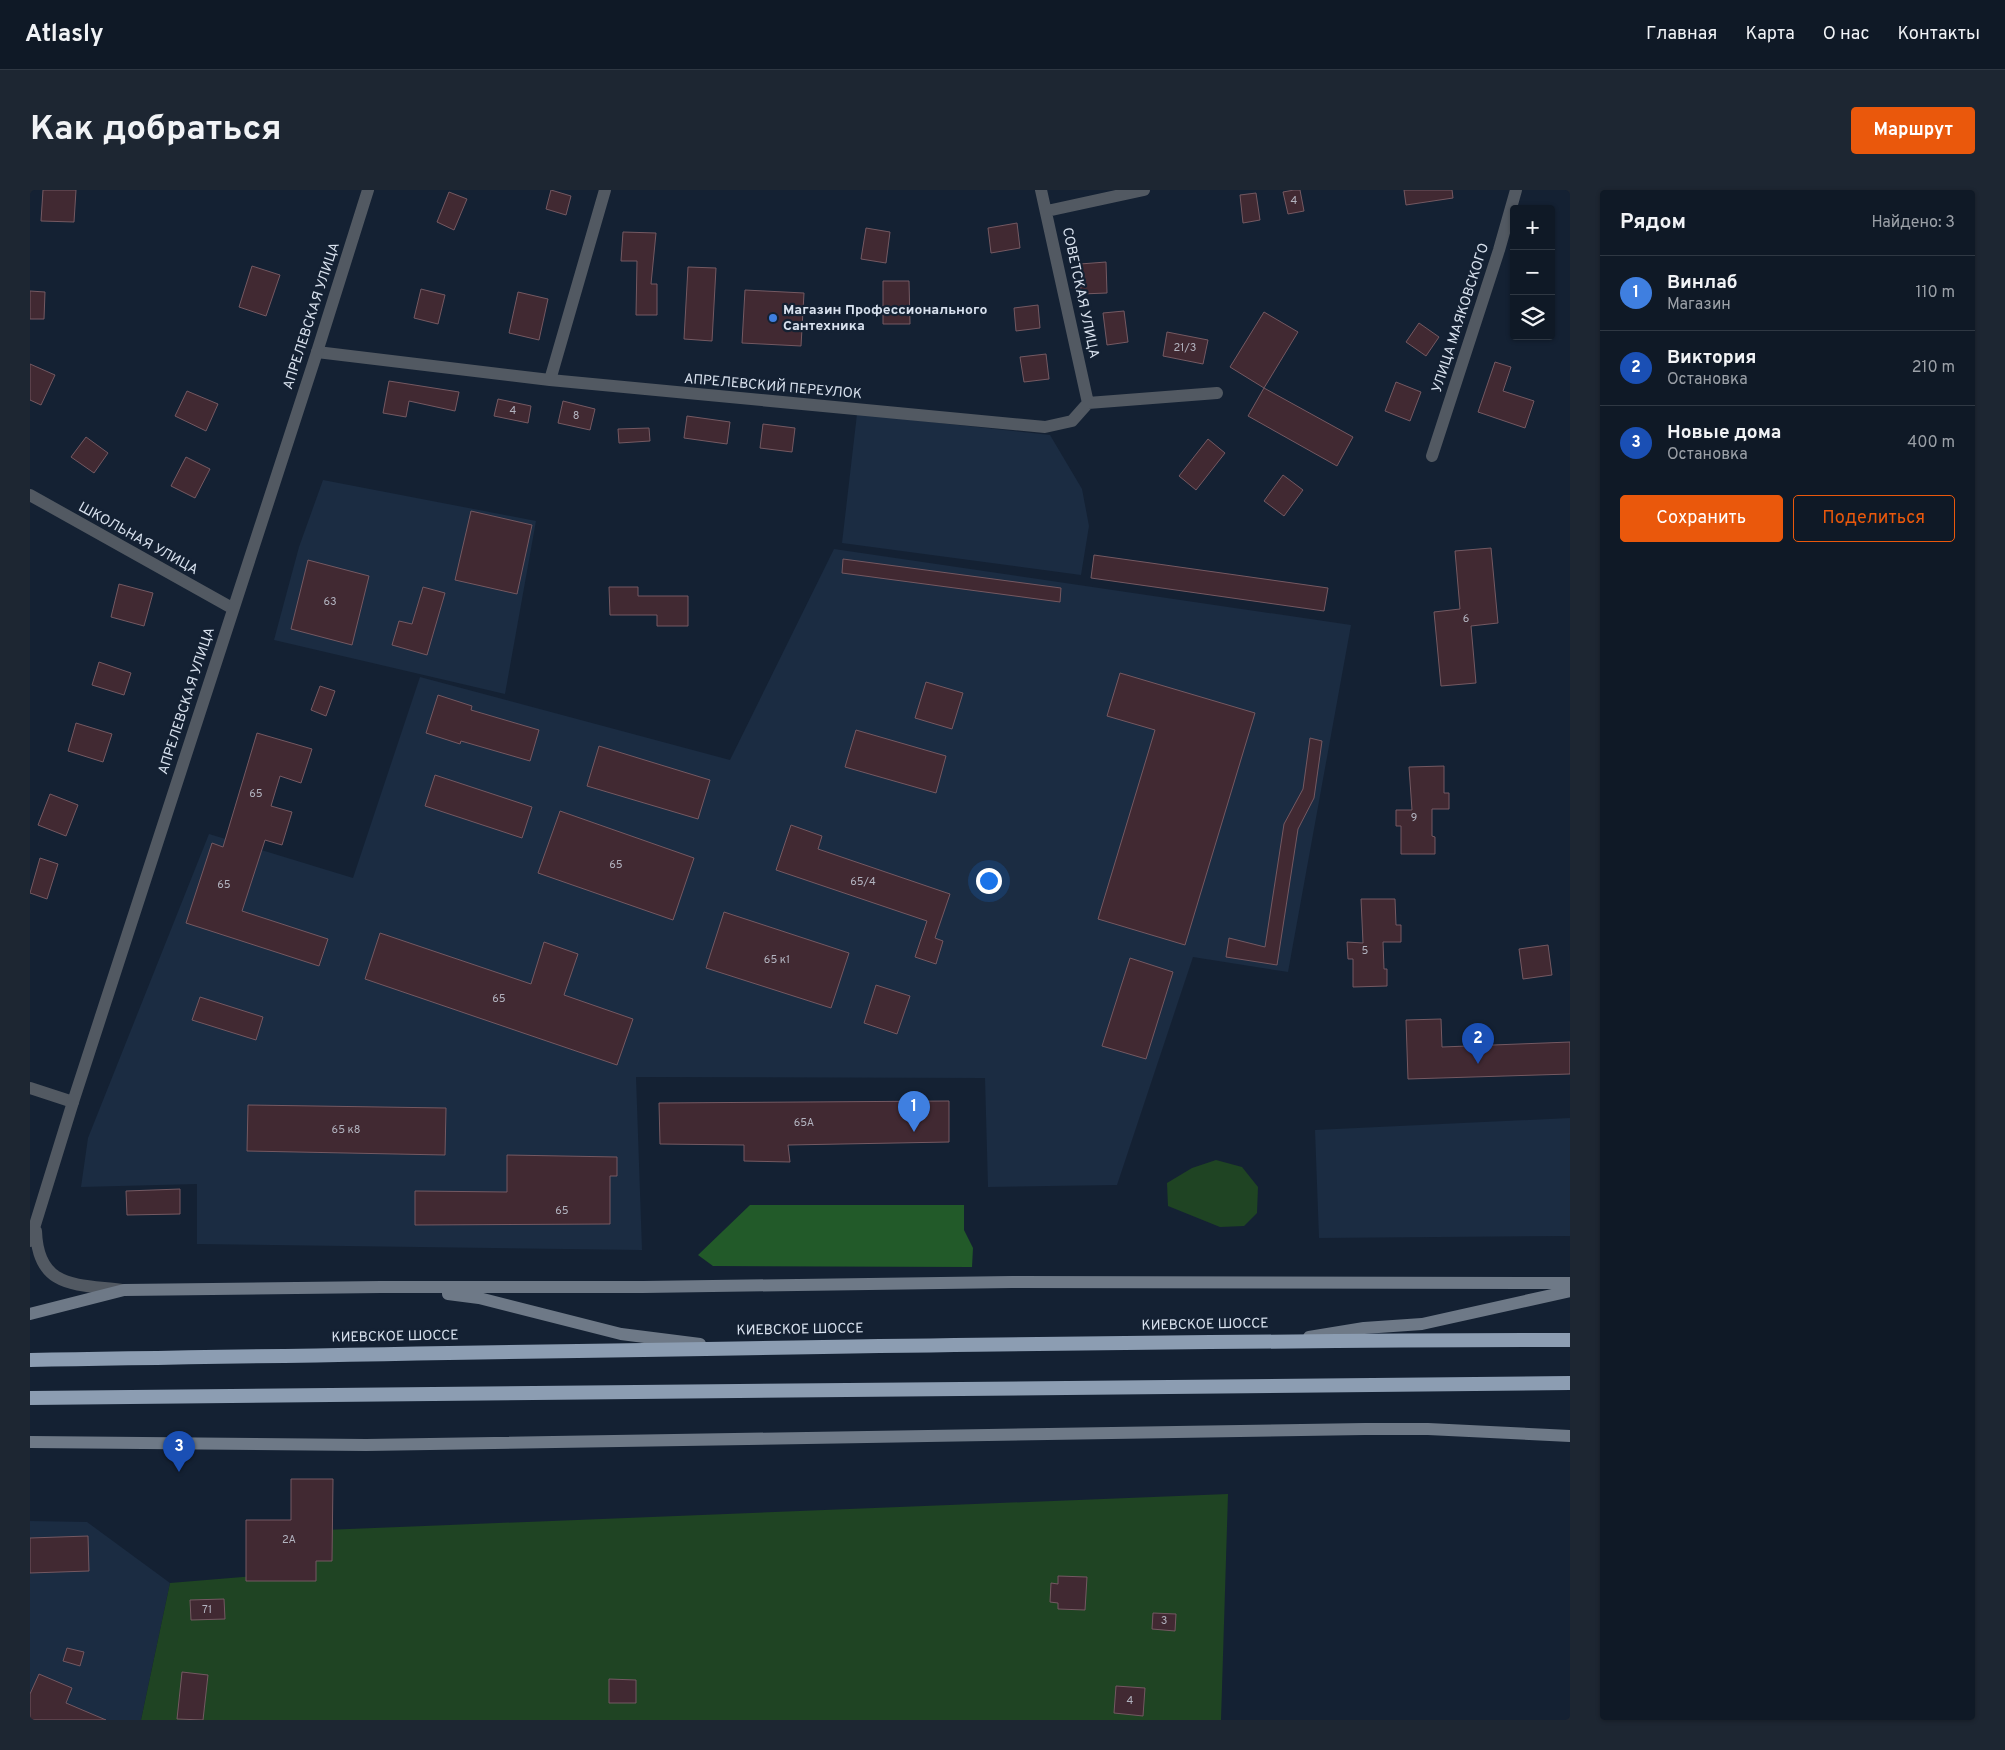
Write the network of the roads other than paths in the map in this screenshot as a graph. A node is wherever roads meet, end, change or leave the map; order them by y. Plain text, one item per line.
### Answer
1 (368, 190) edge
2 (605, 190) edge
3 (1041, 190) edge
4 (1144, 190) edge
5 (1516, 190) edge
6 (1047, 211) junction
7 (317, 352) junction
8 (550, 380) junction
9 (1218, 393) dead end
10 (1088, 403) junction
11 (1432, 456) dead end
12 (30, 495) edge
13 (232, 608) junction
14 (30, 1088) edge
15 (73, 1102) junction
16 (36, 1221) junction
17 (30, 1241) edge
18 (1570, 1283) edge
19 (381, 1287) junction
20 (124, 1290) junction
21 (1570, 1291) edge
22 (30, 1314) edge
23 (1570, 1340) edge
24 (1285, 1341) junction
25 (728, 1347) junction
26 (30, 1360) edge
27 (1570, 1383) edge
28 (30, 1398) edge
29 (1570, 1436) edge
30 (30, 1442) edge

1 - 7 street, АПРЕЛЕВСКАЯ УЛИЦА
2 - 8 street
3 - 6 street, СОВЕТСКАЯ УЛИЦА
4 - 6 street
5 - 11 street, УЛИЦА МАЯКОВСКОГО
6 - 10 street, СОВЕТСКАЯ УЛИЦА
7 - 8 street, АПРЕЛЕВСКИЙ ПЕРЕУЛОК
7 - 13 street, АПРЕЛЕВСКАЯ УЛИЦА
8 - 10 street, АПРЕЛЕВСКИЙ ПЕРЕУЛОК
9 - 10 street
12 - 13 street, ШКОЛЬНАЯ УЛИЦА
13 - 15 street, АПРЕЛЕВСКАЯ УЛИЦА
14 - 15 street
15 - 16 street, АПРЕЛЕВСКАЯ УЛИЦА
16 - 17 street, АПРЕЛЕВСКАЯ УЛИЦА
16 - 20 street
18 - 19 main road
19 - 20 main road
19 - 25 main road
20 - 22 main road
21 - 24 main road
23 - 24 highway, КИЕВСКОЕ ШОССЕ
24 - 25 highway, КИЕВСКОЕ ШОССЕ
25 - 26 highway, КИЕВСКОЕ ШОССЕ
27 - 28 highway
29 - 30 main road

